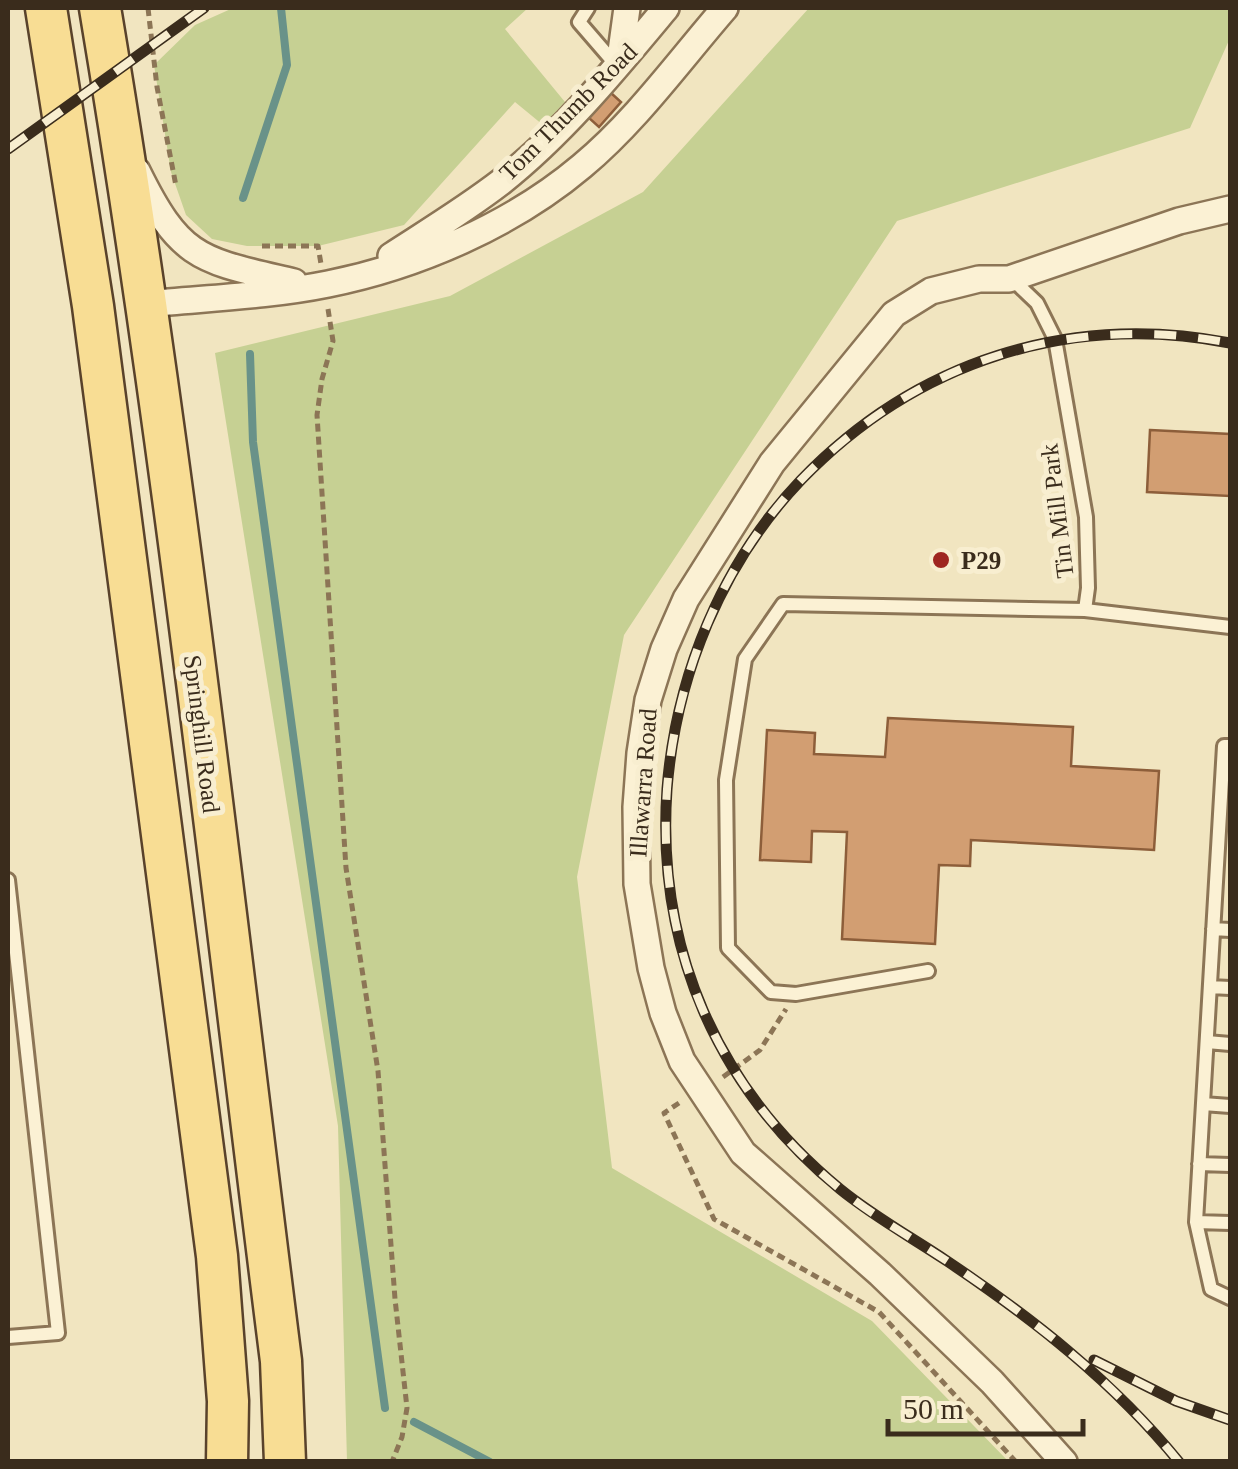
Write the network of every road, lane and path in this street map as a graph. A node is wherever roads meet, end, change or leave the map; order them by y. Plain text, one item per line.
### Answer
1 (46, 8) edge
2 (100, 8) edge
3 (148, 8) edge
4 (588, 8) edge
5 (627, 8) edge
6 (666, 8) edge
7 (706, 8) edge
8 (725, 8) edge
9 (618, 65) junction
10 (661, 81) junction
11 (123, 142) junction
12 (181, 200) dead end
13 (1230, 208) edge
14 (248, 246) dead end
15 (362, 276) junction
16 (1009, 278) junction
17 (319, 286) junction
18 (146, 304) junction
19 (93, 306) junction
20 (1085, 610) junction
21 (1230, 627) edge
22 (1230, 746) edge
23 (1225, 812) edge
24 (1224, 870) edge
25 (8, 880) edge
26 (1213, 930) junction
27 (1230, 930) edge
28 (928, 972) dead end
29 (1210, 988) junction
30 (1230, 988) edge
31 (1206, 1042) junction
32 (1230, 1044) edge
33 (1202, 1104) junction
34 (1230, 1106) edge
35 (1199, 1164) junction
36 (1230, 1165) edge
37 (1196, 1222) junction
38 (1230, 1224) edge
39 (1211, 1289) junction
40 (1230, 1290) edge
41 (1230, 1298) edge
42 (8, 1337) edge
43 (228, 1462) edge
44 (286, 1462) edge
45 (392, 1462) edge
46 (1064, 1462) edge

1 - 19 main road, Springhill Road
2 - 11 main road, Springhill Road
3 - 12 path
4 - 9 lane
5 - 9 street
6 - 9 street, Tom Thumb Road
7 - 10 street
8 - 10 street, Tom Thumb Road
9 - 15 street, Tom Thumb Road
10 - 15 street, Tom Thumb Road
11 - 17 street, Tom Thumb Road
11 - 18 main road, Springhill Road
13 - 16 street, Illawarra Road
14 - 17 path
15 - 17 street, Tom Thumb Road
16 - 20 lane, Tin Mill Park
16 - 46 street, Illawarra Road
17 - 18 street, Tom Thumb Road
17 - 45 path
18 - 19 main road
18 - 44 main road, Springhill Road
19 - 43 main road, Springhill Road
20 - 21 lane, Tin Mill Park
20 - 28 lane
22 - 23 lane
23 - 24 lane
24 - 26 lane
25 - 42 lane
26 - 27 lane
26 - 29 lane
29 - 30 lane
29 - 31 lane
31 - 32 lane
31 - 33 lane
33 - 34 lane
33 - 35 lane
35 - 36 lane
35 - 37 lane
37 - 38 lane
37 - 39 lane
39 - 40 lane
39 - 41 lane

